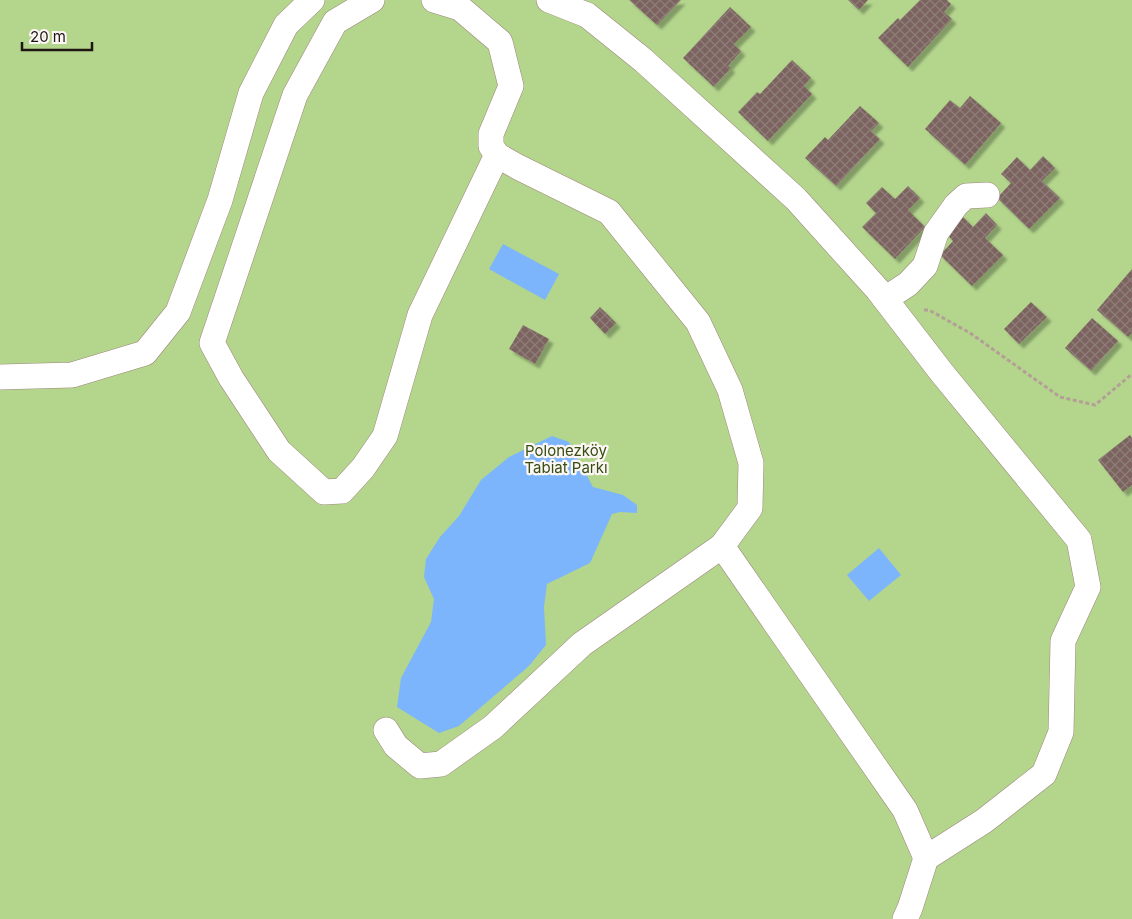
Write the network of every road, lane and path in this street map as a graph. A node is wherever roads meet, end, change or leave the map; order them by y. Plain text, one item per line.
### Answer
1 (312, 0) edge
2 (372, 0) edge
3 (434, 0) edge
4 (549, 0) edge
5 (496, 155) junction
6 (987, 195) dead end
7 (889, 304) junction
8 (1132, 374) edge
9 (0, 377) edge
10 (722, 546) junction
11 (386, 730) dead end
12 (926, 858) junction
13 (904, 919) edge

1 - 9 street
2 - 5 street
3 - 5 street
4 - 7 street
5 - 10 street
6 - 7 street
7 - 8 path
7 - 12 street
10 - 11 street
10 - 12 street
12 - 13 street

